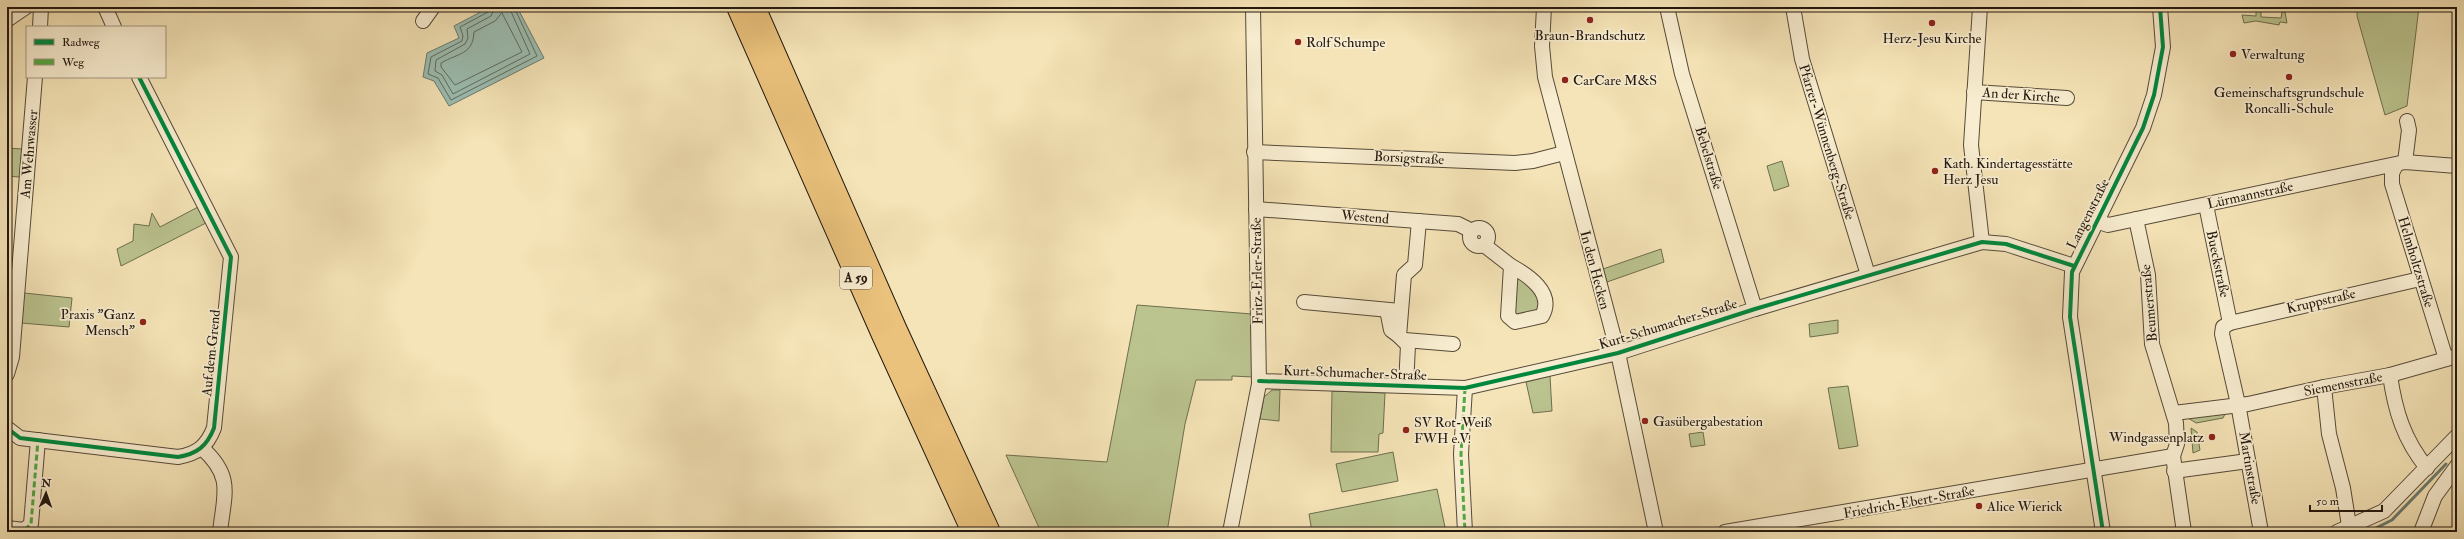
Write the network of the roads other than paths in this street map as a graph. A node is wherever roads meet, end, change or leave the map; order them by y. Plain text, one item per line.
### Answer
1 (26, 7) edge
2 (41, 7) edge
3 (104, 7) edge
4 (433, 7) edge
5 (737, 7) edge
6 (755, 7) edge
7 (1253, 7) edge
8 (1544, 7) edge
9 (1667, 7) edge
10 (1793, 7) edge
11 (1980, 7) edge
12 (2160, 7) edge
13 (7, 20) edge
14 (423, 21) dead end
15 (40, 26) edge
16 (114, 26) edge
17 (35, 78) edge
18 (140, 78) edge
19 (1974, 92) junction
20 (2067, 98) dead end
21 (2407, 121) dead end
22 (1254, 152) junction
23 (1564, 153) junction
24 (2401, 164) junction
25 (2457, 166) edge
26 (2206, 205) junction
27 (1256, 209) junction
28 (2136, 219) junction
29 (1419, 221) junction
30 (2096, 221) junction
31 (1982, 242) junction
32 (1511, 266) dead end
33 (2074, 266) junction
34 (1868, 275) junction
35 (2420, 279) junction
36 (1304, 302) dead end
37 (1755, 309) junction
38 (1394, 310) junction
39 (2227, 325) junction
40 (1402, 338) junction
41 (1453, 344) dead end
42 (1618, 353) junction
43 (2452, 358) edge
44 (7, 374) edge
45 (2390, 375) junction
46 (1259, 381) junction
47 (1406, 386) junction
48 (2324, 387) junction
49 (1465, 388) junction
50 (2238, 404) junction
51 (2174, 413) junction
52 (7, 428) edge
53 (2457, 436) edge
54 (38, 440) junction
55 (202, 448) junction
56 (2173, 456) junction
57 (2248, 461) junction
58 (2457, 466) edge
59 (2427, 468) junction
60 (2093, 470) junction
61 (2174, 471) junction
62 (7, 528) edge
63 (2346, 530) edge
64 (220, 532) edge
65 (972, 532) edge
66 (990, 532) edge
67 (1230, 532) edge
68 (1466, 532) edge
69 (1656, 532) edge
70 (1726, 532) edge
71 (2103, 532) edge
72 (2184, 532) edge
73 (2261, 532) edge
74 (2421, 532) edge

1 - 13 street
2 - 15 street
3 - 16 street
4 - 14 street
5 - 65 highway, A 59
6 - 66 highway, A 59
7 - 22 street, Fritz-Erler-Straße
8 - 23 street, In den Hecken
9 - 37 street, Bebelstraße
10 - 34 street, Pfarrer-Wünnenberg-Straße
11 - 19 street, An der Kirche
12 - 30 street, Langenstraße
17 - 44 street, Am Wehrwasser
18 - 55 street, Auf dem Grend
19 - 20 street, An der Kirche
19 - 31 street, An der Kirche
21 - 24 street
22 - 23 street, Borsigstraße
22 - 27 street, Fritz-Erler-Straße
23 - 42 street, In den Hecken
24 - 25 street, Lürmannstraße
24 - 26 street, Lürmannstraße
24 - 35 street, Helmholtzstraße
26 - 28 street, Lürmannstraße
26 - 39 street, Bueckstraße
27 - 29 street, Westend
27 - 46 street, Fritz-Erler-Straße
28 - 30 street, Lürmannstraße
28 - 51 street, Beumerstraße
29 - 32 street, Westend
29 - 38 street
30 - 33 street, Langenstraße
31 - 33 street, Kurt-Schumacher-Straße
31 - 34 street, Kurt-Schumacher-Straße
33 - 60 street, Langenstraße
34 - 37 street, Kurt-Schumacher-Straße
35 - 39 street, Kruppstraße
35 - 43 street, Helmholtzstraße
36 - 38 street
37 - 42 street, Kurt-Schumacher-Straße
38 - 40 street
39 - 50 street, Bueckstraße
40 - 41 street
40 - 47 street
42 - 49 street, Kurt-Schumacher-Straße
42 - 69 street, In den Hecken
43 - 45 street, Siemensstraße
45 - 48 street, Siemensstraße
45 - 59 street
46 - 47 street, Kurt-Schumacher-Straße
46 - 67 street, Fritz-Erler-Straße
47 - 49 street, Kurt-Schumacher-Straße
48 - 50 street, Siemensstraße
48 - 63 street
49 - 68 street
50 - 51 street
50 - 57 street, Martinstraße
51 - 56 street, Beumerstraße
52 - 54 street
53 - 59 street
54 - 55 street
54 - 62 street
55 - 64 street
56 - 60 street, Friedrich-Ebert-Straße
56 - 61 street, Beumerstraße
57 - 61 street
57 - 73 street, Martinstraße
58 - 74 street
59 - 63 street
60 - 70 street, Friedrich-Ebert-Straße
60 - 71 street, Langenstraße
61 - 72 street, Beumerstraße

